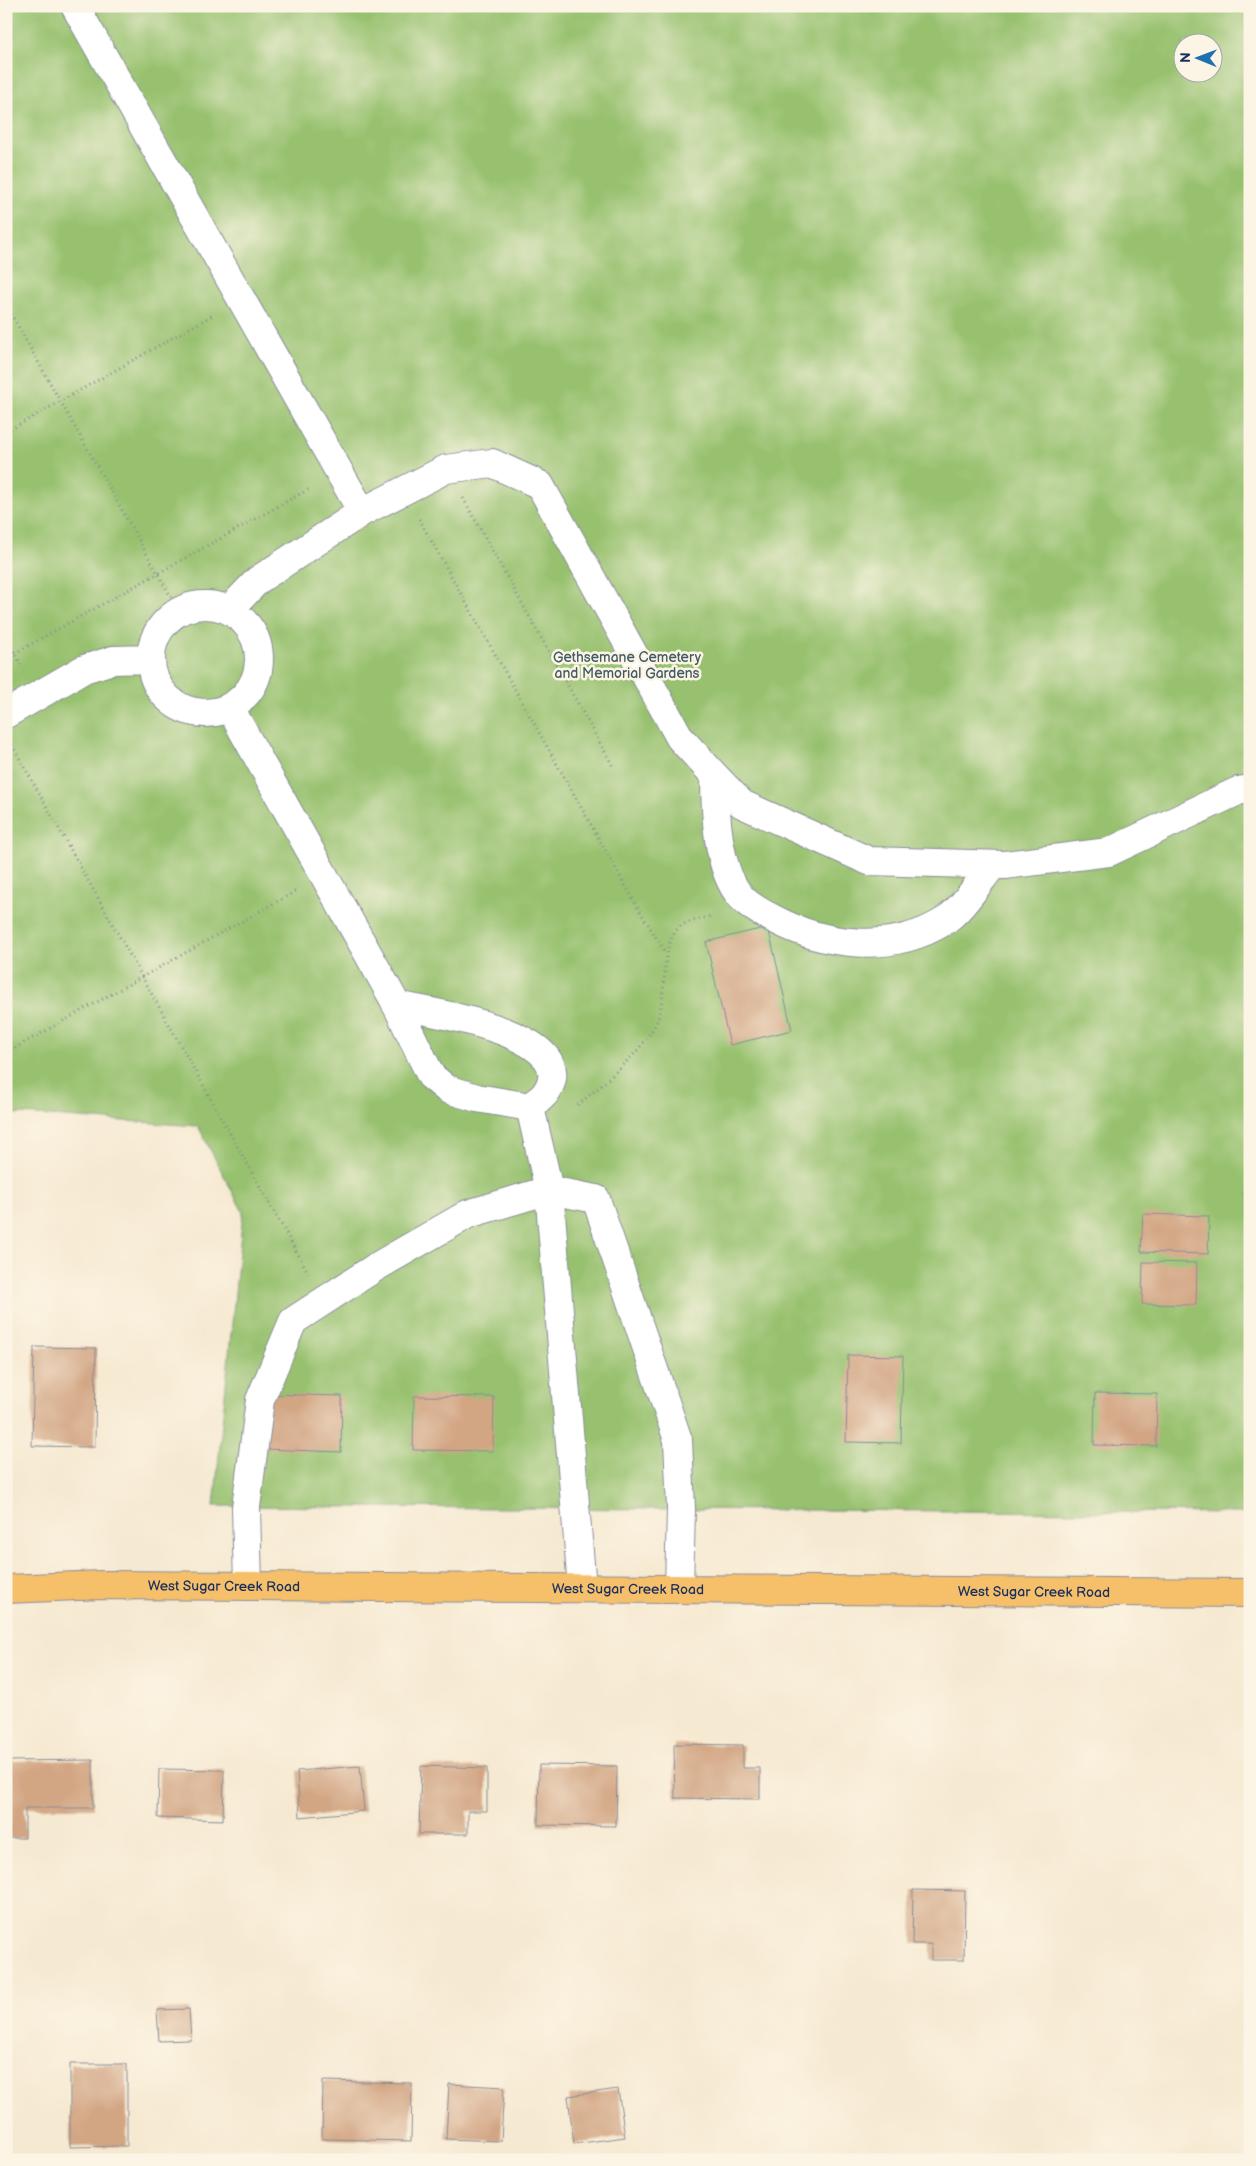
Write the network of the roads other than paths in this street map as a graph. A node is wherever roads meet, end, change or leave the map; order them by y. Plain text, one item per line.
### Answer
1 (74, 6) edge
2 (362, 512) junction
3 (229, 610) junction
4 (150, 659) junction
5 (230, 708) junction
6 (6, 714) edge
7 (715, 776) junction
8 (1250, 789) edge
9 (993, 865) junction
10 (396, 1005) junction
11 (530, 1107) junction
12 (549, 1190) junction
13 (248, 1586) junction
14 (582, 1588) junction
15 (679, 1589) junction
16 (6, 1590) edge
17 (1250, 1593) edge

1 - 2 lane
2 - 3 lane
2 - 7 lane
3 - 4 lane
3 - 5 lane
4 - 5 lane
4 - 6 lane
5 - 10 lane
7 - 9 lane
7 - 9 lane
8 - 9 lane
10 - 11 lane
10 - 11 lane
11 - 12 lane
12 - 13 lane
12 - 14 lane
12 - 15 lane
13 - 14 main road, West Sugar Creek Road
13 - 16 main road, West Sugar Creek Road
14 - 15 main road, West Sugar Creek Road
15 - 17 main road, West Sugar Creek Road

